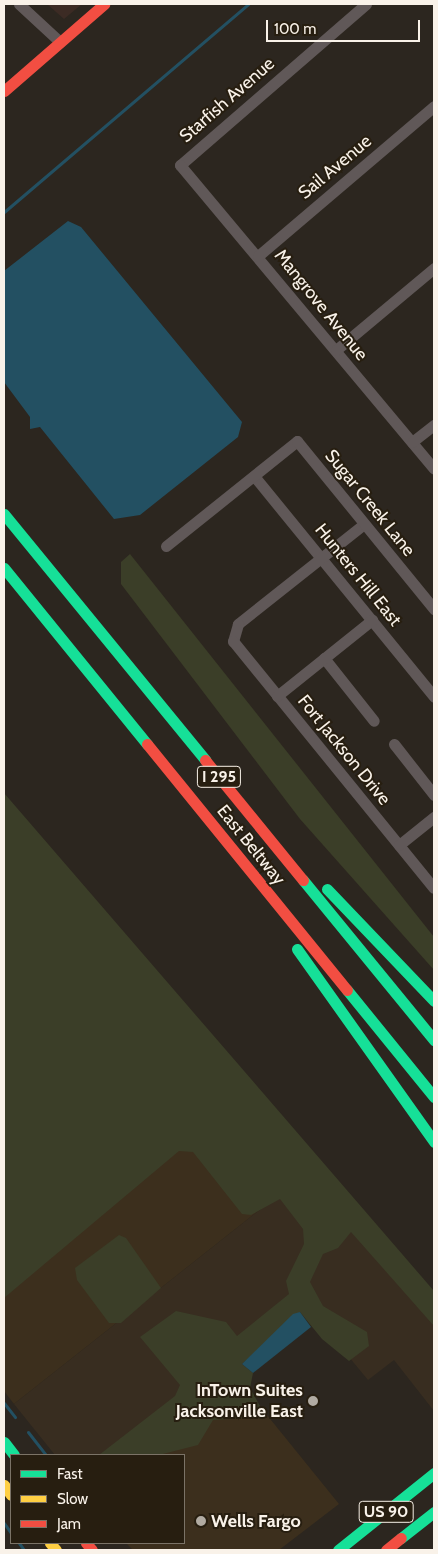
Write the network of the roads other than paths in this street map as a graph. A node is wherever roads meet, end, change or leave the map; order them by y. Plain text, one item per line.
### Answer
1 (19, 4) edge
2 (104, 4) edge
3 (366, 4) edge
4 (60, 42) junction
5 (4, 91) edge
6 (434, 106) edge
7 (180, 165) joint
8 (258, 256) junction
9 (434, 268) edge
10 (336, 350) junction
11 (434, 425) edge
12 (412, 442) junction
13 (434, 469) edge
14 (254, 476) junction
15 (4, 514) edge
16 (364, 524) junction
17 (166, 546) dead end
18 (322, 558) junction
19 (4, 568) edge
20 (434, 609) edge
21 (372, 620) junction
22 (324, 658) junction
23 (277, 696) junction
24 (434, 697) edge
25 (374, 721) dead end
26 (394, 744) dead end
27 (224, 784) junction
28 (434, 794) edge
29 (196, 806) junction
30 (434, 817) edge
31 (400, 845) junction
32 (434, 888) edge
33 (434, 1001) edge
34 (434, 1040) edge
35 (434, 1097) edge
36 (434, 1142) edge
37 (4, 1442) edge
38 (13, 1454) edge
39 (434, 1473) edge
40 (434, 1512) edge
41 (338, 1550) edge
42 (386, 1550) edge

1 - 4 street
2 - 4 main road
3 - 7 street, Starfish Avenue
4 - 5 main road
6 - 8 street, Sail Avenue
7 - 8 street, Mangrove Avenue
8 - 10 street, Mangrove Avenue
9 - 10 street
10 - 12 street, Mangrove Avenue
11 - 12 street
12 - 13 street, Mangrove Avenue
14 - 16 street, Sugar Creek Lane
14 - 17 street
14 - 18 street, Hunters Hill East
15 - 27 main road, East Beltway / I 295
16 - 18 street
16 - 20 street, Sugar Creek Lane
18 - 21 street, Hunters Hill East
18 - 23 street, Fort Jackson Drive
19 - 29 main road, East Beltway / I 295
21 - 22 street
21 - 24 street, Hunters Hill East
22 - 23 street
22 - 25 street
23 - 31 street, Fort Jackson Drive
26 - 28 street
27 - 33 main road
27 - 34 main road, East Beltway / I 295
29 - 35 main road, East Beltway / I 295
29 - 36 main road
30 - 31 street
31 - 32 street, Fort Jackson Drive
37 - 38 main road
39 - 41 main road, US 90
40 - 42 main road, US 90

